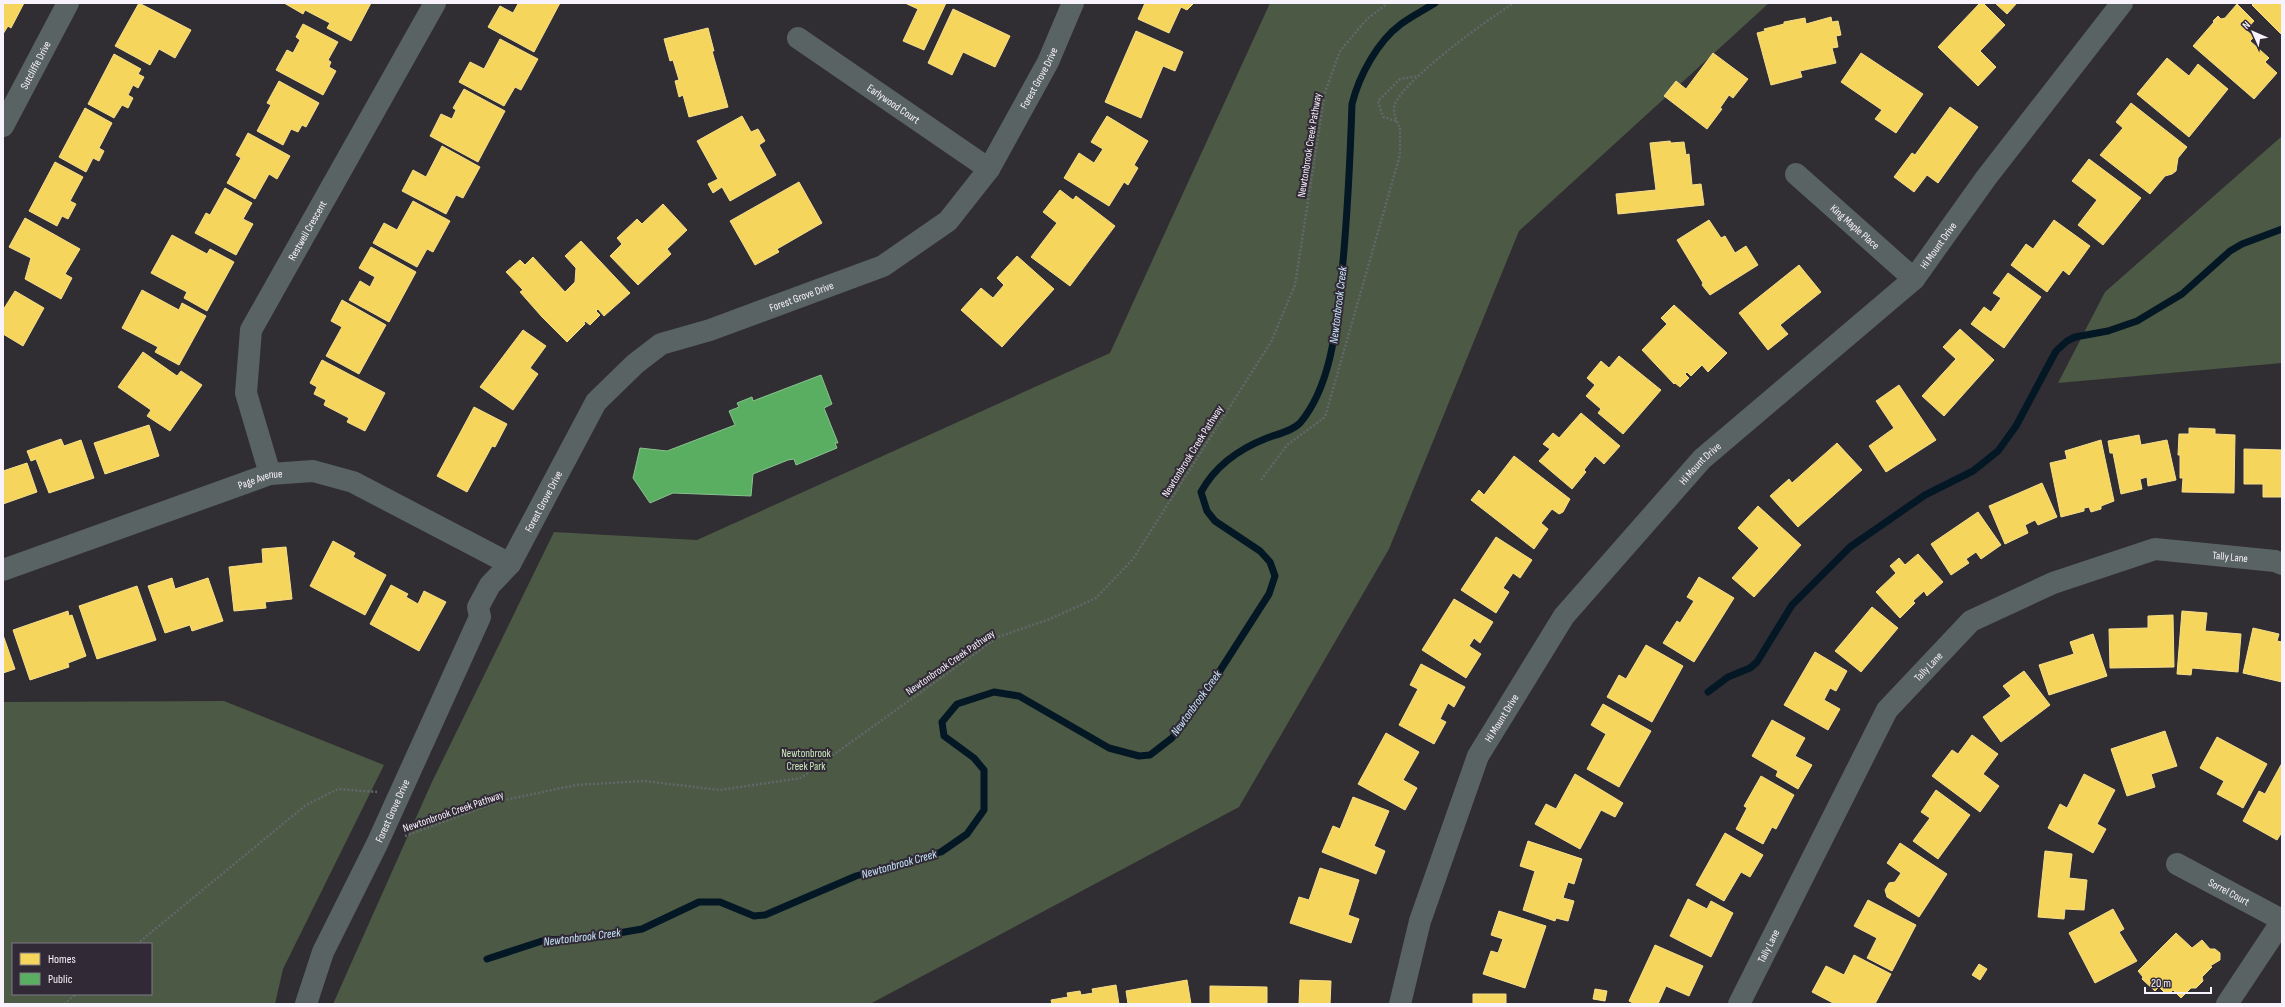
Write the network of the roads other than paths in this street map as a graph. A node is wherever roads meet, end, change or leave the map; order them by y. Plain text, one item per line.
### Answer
1 (68, 3) edge
2 (435, 3) edge
3 (1073, 3) edge
4 (2122, 3) edge
5 (798, 38) dead end
6 (3, 126) edge
7 (989, 168) junction
8 (1796, 174) dead end
9 (1914, 279) junction
10 (270, 474) junction
11 (510, 564) junction
12 (2282, 564) edge
13 (3, 570) edge
14 (2176, 864) dead end
15 (2282, 921) edge
16 (306, 1004) edge
17 (1400, 1004) edge
18 (1739, 1004) edge
19 (2227, 1004) edge

1 - 6 street, Sutcliffe Drive
2 - 10 street, Restwell Crescent
3 - 7 street, Forest Grove Drive
4 - 9 street, Hi Mount Drive
5 - 7 street, Earlywood Court
7 - 11 street, Forest Grove Drive
8 - 9 street, King Maple Place
9 - 17 street, Hi Mount Drive
10 - 11 street, Page Avenue
10 - 13 street, Page Avenue
11 - 16 street, Forest Grove Drive
12 - 18 street, Tally Lane
14 - 15 street, Sorrel Court
15 - 19 street

